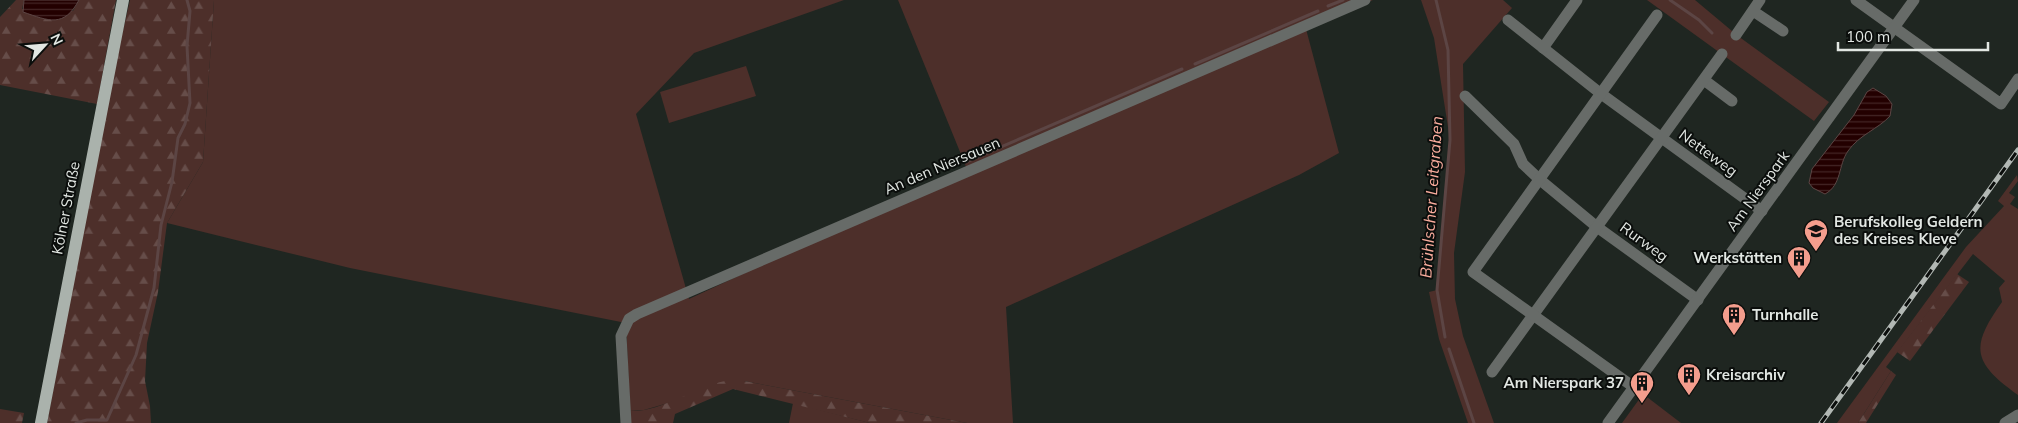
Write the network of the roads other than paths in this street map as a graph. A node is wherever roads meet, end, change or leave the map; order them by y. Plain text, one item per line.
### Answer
1 (123, 0) edge
2 (1365, 0) edge
3 (1576, 0) edge
4 (1760, 0) edge
5 (1856, 0) edge
6 (1914, 0) edge
7 (1753, 11) junction
8 (1657, 15) dead end
9 (1508, 20) dead end
10 (1894, 27) junction
11 (1783, 31) dead end
12 (1736, 35) dead end
13 (1543, 48) junction
14 (1722, 54) dead end
15 (2018, 79) edge
16 (1704, 80) junction
17 (1600, 93) junction
18 (1465, 96) dead end
19 (1732, 101) dead end
20 (1661, 137) junction
21 (1539, 179) junction
22 (1762, 211) junction
23 (1597, 227) junction
24 (1698, 300) junction
25 (1534, 315) junction
26 (1492, 372) dead end
27 (1635, 388) junction
28 (2018, 415) edge
29 (41, 423) edge
30 (626, 423) edge
31 (1608, 423) edge
32 (2005, 423) edge

1 - 29 main road, Kölner Straße
2 - 30 street, An den Niersauen
3 - 13 street
4 - 7 street
5 - 10 street
6 - 10 street, Am Nierspark
7 - 11 street
7 - 12 street
8 - 17 street
9 - 13 street, Netteweg
10 - 15 street
10 - 22 street, Am Nierspark
13 - 17 street, Netteweg
14 - 16 street, Netteweg
16 - 19 street
16 - 20 street, Netteweg
17 - 20 street, Netteweg
17 - 21 street
18 - 21 street, Rurweg
20 - 22 street, Netteweg
20 - 23 street, Rurweg
21 - 23 street, Rurweg
21 - 25 street
22 - 24 street, Am Nierspark
23 - 24 street, Rurweg
23 - 25 street
24 - 27 street, Am Nierspark
25 - 26 street
25 - 27 street
27 - 31 street, Am Nierspark
28 - 32 street

